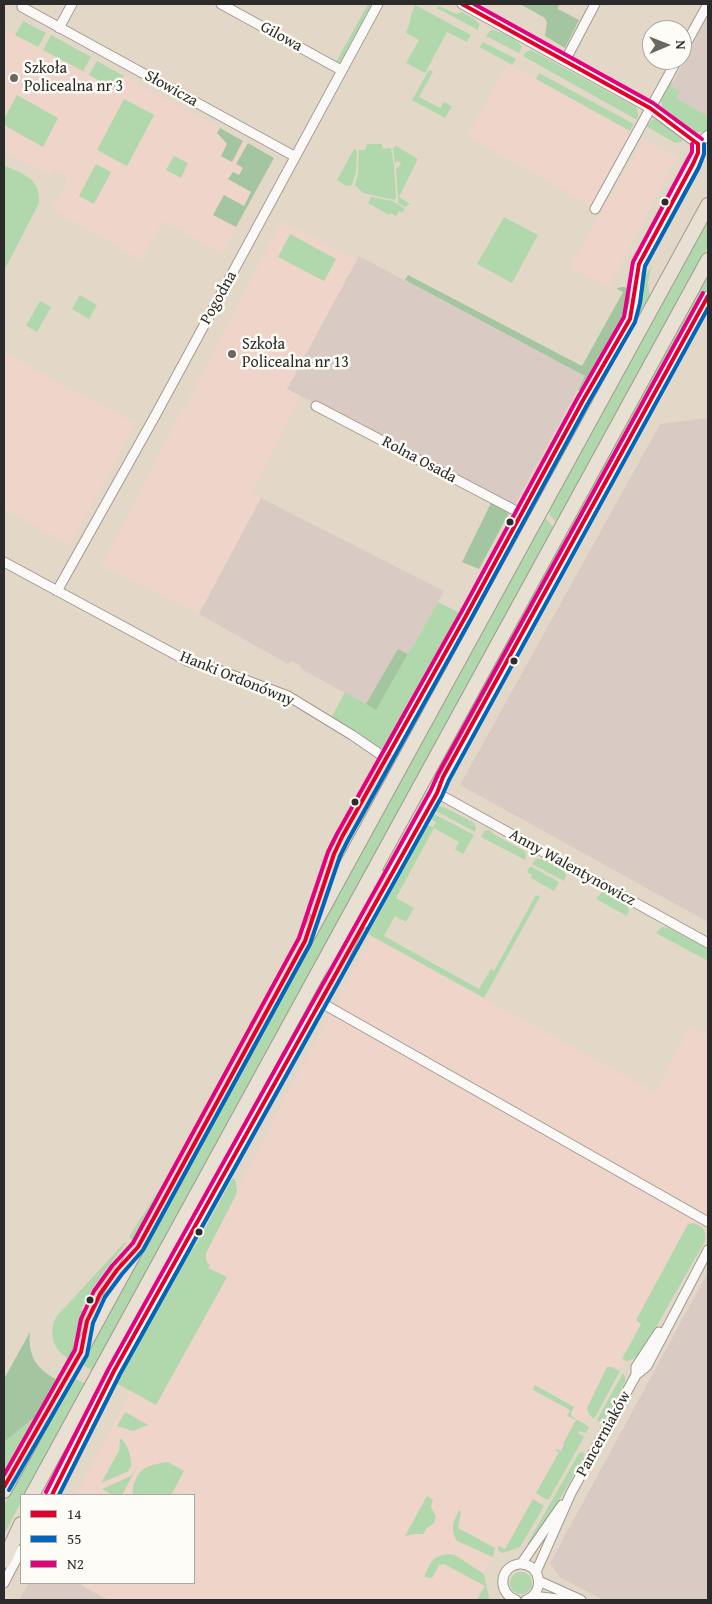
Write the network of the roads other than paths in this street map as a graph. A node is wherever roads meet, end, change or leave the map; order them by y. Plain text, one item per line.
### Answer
1 (72, 4) edge
2 (220, 4) edge
3 (378, 4) edge
4 (462, 4) edge
5 (595, 4) edge
6 (708, 4) edge
7 (22, 7) dead end
8 (59, 28) junction
9 (692, 33) edge
10 (565, 61) junction
11 (342, 70) junction
12 (671, 70) edge
13 (650, 108) junction
14 (708, 135) edge
15 (698, 144) junction
16 (294, 156) junction
17 (708, 205) edge
18 (595, 209) dead end
19 (708, 260) edge
20 (708, 296) edge
21 (316, 406) dead end
22 (522, 514) junction
23 (4, 562) edge
24 (56, 591) junction
25 (386, 759) junction
26 (437, 793) junction
27 (400, 823) junction
28 (305, 941) junction
29 (708, 943) edge
30 (320, 1002) junction
31 (222, 1092) junction
32 (176, 1158) dead end
33 (708, 1222) edge
34 (708, 1250) edge
35 (109, 1368) junction
36 (4, 1489) edge
37 (34, 1493) edge
38 (571, 1493) junction
39 (53, 1494) edge
40 (20, 1518) edge
41 (20, 1526) edge
42 (4, 1548) edge
43 (20, 1552) edge
44 (4, 1561) edge
45 (521, 1564) junction
46 (538, 1577) junction
47 (4, 1583) edge
48 (503, 1596) edge
49 (530, 1598) edge
50 (516, 1600) edge
51 (566, 1600) edge
52 (581, 1600) edge

1 - 8 street
2 - 11 street, Gilowa
3 - 11 street, Pogodna
4 - 10 street
5 - 10 street
6 - 9 street
7 - 8 street, Słowicza
8 - 16 street, Słowicza
10 - 13 street
11 - 16 street, Pogodna
12 - 13 street
13 - 15 street
13 - 18 street
14 - 15 street
15 - 22 street
16 - 24 street, Pogodna
17 - 28 main road
19 - 27 main road
20 - 26 street
21 - 22 street, Rolna Osada
22 - 25 street
23 - 24 street, Hanki Ordonówny
24 - 25 street, Hanki Ordonówny
25 - 28 main road
26 - 29 street, Anny Walentynowicz
26 - 30 street
27 - 30 main road
27 - 35 main road
28 - 31 main road
30 - 33 street
30 - 35 street
31 - 32 main road
31 - 36 main road
34 - 38 street, Pancerniaków
35 - 37 main road
35 - 39 street
38 - 45 street, Pancerniaków
38 - 46 street, Pancerniaków
40 - 42 main road
41 - 44 main road
43 - 47 street
45 - 46 street
45 - 48 street, Pancerniaków
46 - 49 street, Pancerniaków
46 - 52 street
48 - 50 street
49 - 51 street

